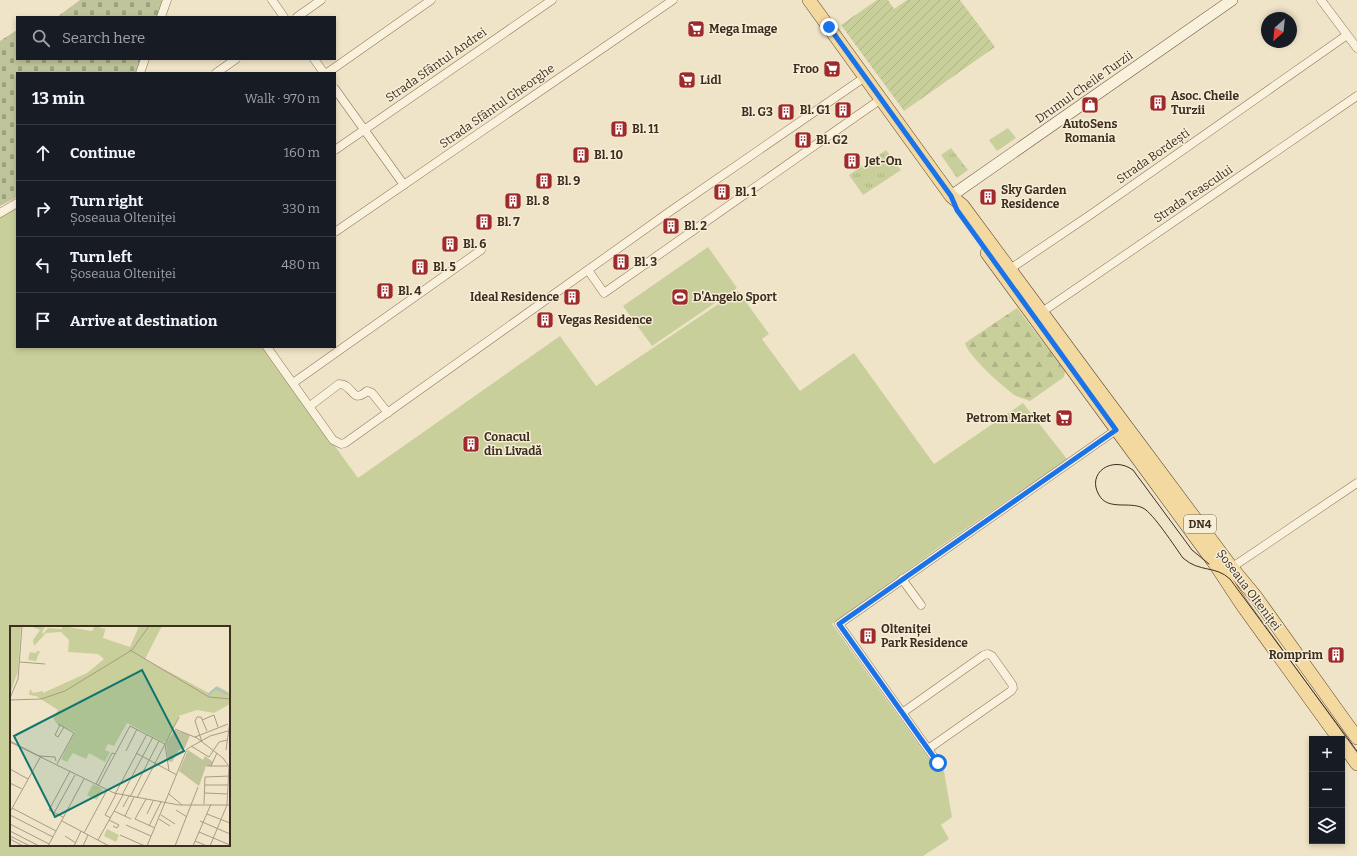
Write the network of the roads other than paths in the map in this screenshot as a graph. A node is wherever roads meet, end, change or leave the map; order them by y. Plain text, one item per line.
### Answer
1 (167, 0) edge
2 (272, 0) edge
3 (321, 0) edge
4 (431, 0) edge
5 (552, 0) edge
6 (673, 0) edge
7 (809, 0) edge
8 (1232, 0) edge
9 (1321, 0) edge
10 (161, 16) edge
11 (283, 16) edge
12 (298, 16) edge
13 (1347, 35) junction
14 (1357, 48) edge
15 (145, 60) edge
16 (235, 60) edge
17 (315, 60) edge
18 (140, 72) edge
19 (217, 72) edge
20 (323, 72) edge
21 (328, 72) edge
22 (865, 77) junction
23 (336, 90) edge
24 (1357, 96) edge
25 (880, 99) junction
26 (364, 130) junction
27 (336, 149) edge
28 (404, 185) junction
29 (951, 196) junction
30 (16, 204) edge
31 (0, 213) edge
32 (336, 231) edge
33 (480, 250) dead end
34 (1010, 269) junction
35 (588, 270) junction
36 (1038, 315) junction
37 (268, 348) edge
38 (293, 383) junction
39 (310, 406) junction
40 (388, 413) junction
41 (1116, 430) junction
42 (1357, 483) edge
43 (1227, 570) junction
44 (902, 579) junction
45 (1255, 595) junction
46 (1242, 605) junction
47 (921, 606) dead end
48 (902, 713) junction
49 (1337, 736) edge
50 (1357, 738) edge
51 (1345, 747) edge
52 (928, 749) junction
53 (938, 763) dead end
54 (1357, 764) edge

1 - 10 street
2 - 11 street
3 - 12 street
4 - 21 street
5 - 26 street, Strada Sfântul Andrei
6 - 28 street, Strada Sfântul Gheorghe
7 - 22 main road, Șoseaua Olteniței / DN4
8 - 29 street, Drumul Cheile Turzii
9 - 13 street
13 - 14 street
13 - 34 street, Strada Bordești
15 - 18 street
16 - 19 street
17 - 20 street
22 - 25 main road, Șoseaua Olteniței / DN4
22 - 35 street
23 - 26 street
24 - 36 street, Strada Teascului
25 - 29 main road, Șoseaua Olteniței / DN4
25 - 35 street
26 - 27 street, Strada Sfântul Andrei
26 - 28 street
28 - 32 street, Strada Sfântul Gheorghe
29 - 34 main road, Șoseaua Olteniței / DN4
29 - 36 main road, Șoseaua Olteniței / DN4
30 - 31 street
33 - 38 street
34 - 36 main road, Șoseaua Olteniței / DN4
35 - 40 street
36 - 41 main road, Șoseaua Olteniței / DN4
36 - 43 main road, Șoseaua Olteniței / DN4
37 - 38 street
38 - 39 street
39 - 40 street
39 - 40 street
41 - 43 main road, Șoseaua Olteniței / DN4
41 - 44 street
42 - 43 street
43 - 45 main road, Șoseaua Olteniței / DN4
43 - 46 main road, Șoseaua Olteniței / DN4
44 - 47 street
44 - 48 street
45 - 46 main road
45 - 50 main road, Șoseaua Olteniței / DN4
46 - 49 main road, Șoseaua Olteniței / DN4
48 - 52 street
48 - 52 street
51 - 54 main road
52 - 53 street

